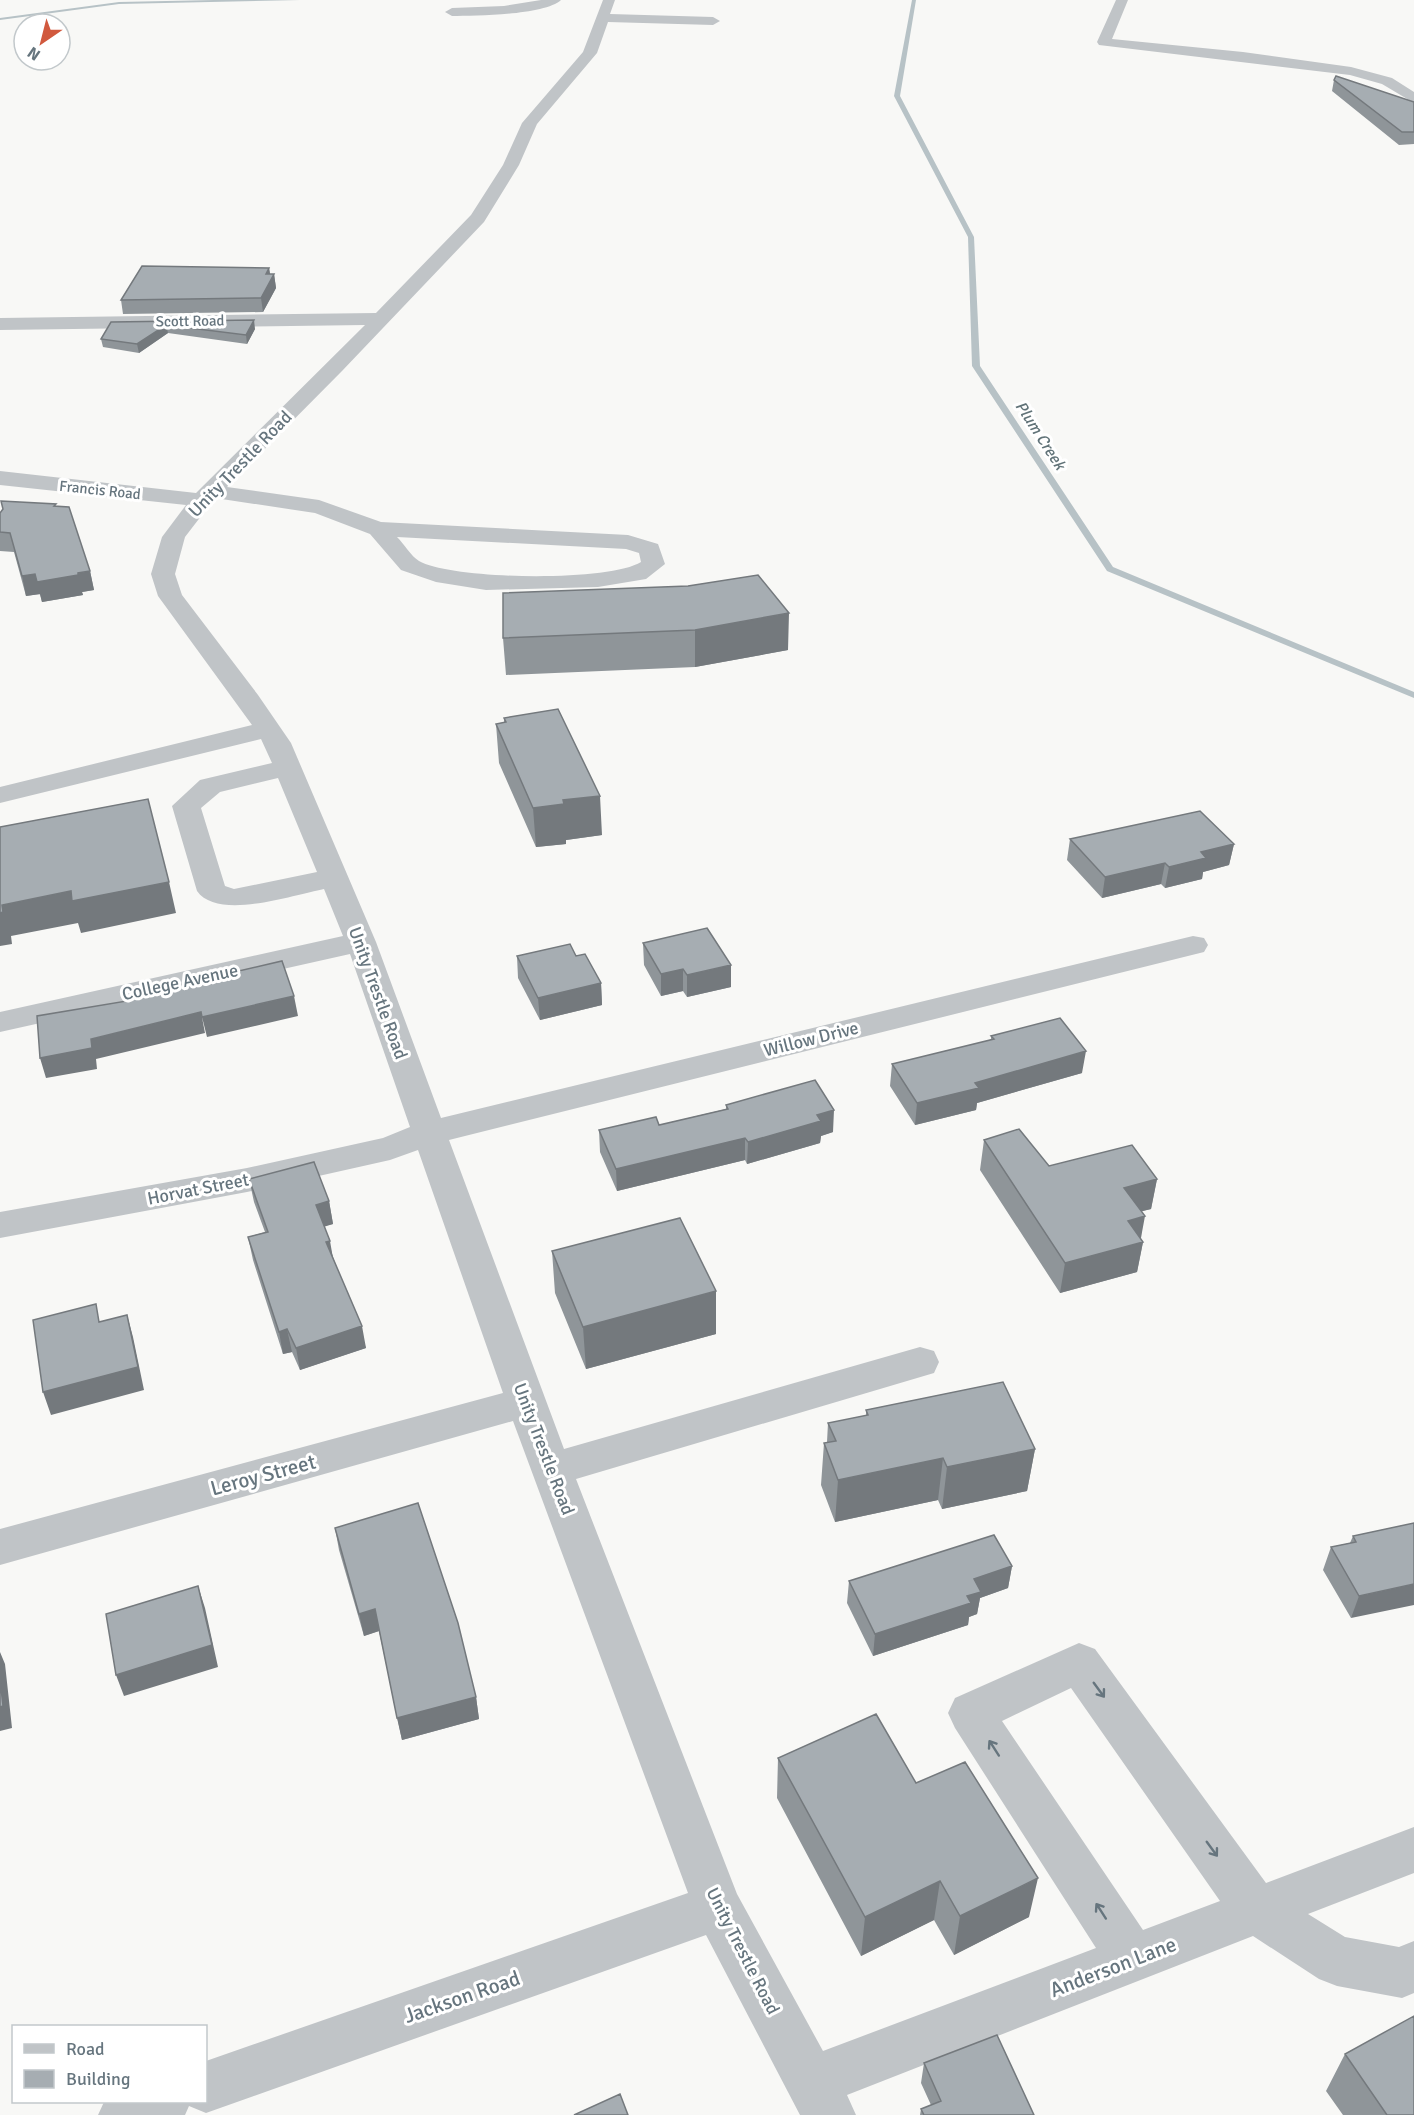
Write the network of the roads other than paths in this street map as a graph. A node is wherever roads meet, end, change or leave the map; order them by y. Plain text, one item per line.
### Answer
1 (555, 0) edge
2 (1122, 0) edge
3 (606, 9) edge
4 (452, 12) dead end
5 (713, 21) dead end
6 (1414, 99) edge
7 (381, 319) junction
8 (0, 324) edge
9 (0, 478) edge
10 (205, 495) junction
11 (378, 529) junction
12 (267, 729) junction
13 (287, 767) junction
14 (0, 795) edge
15 (334, 878) junction
16 (361, 942) junction
17 (1193, 945) dead end
18 (0, 1022) edge
19 (429, 1133) junction
20 (0, 1225) edge
21 (920, 1362) dead end
22 (526, 1402) junction
23 (552, 1469) junction
24 (0, 1547) edge
25 (1414, 1850) edge
26 (718, 1907) junction
27 (1256, 1910) junction
28 (1133, 1960) junction
29 (1414, 1966) edge
30 (207, 2087) edge
31 (820, 2098) edge
32 (161, 2103) edge
33 (125, 2115) edge

1 - 4 street
2 - 6 street
3 - 5 street
3 - 7 street, Unity Trestle Road
7 - 8 street, Scott Road
7 - 10 street, Unity Trestle Road
9 - 10 street, Francis Road
10 - 11 street, Francis Road
10 - 12 street, Unity Trestle Road
11 - 11 street
12 - 13 street, Unity Trestle Road
12 - 14 street
13 - 15 street, Unity Trestle Road
13 - 15 street
15 - 16 street, Unity Trestle Road
16 - 18 street, College Avenue
16 - 19 street, Unity Trestle Road
17 - 19 street, Willow Drive
19 - 20 street, Horvat Street
19 - 22 street, Unity Trestle Road
21 - 23 street
22 - 23 street, Unity Trestle Road
22 - 24 street, Leroy Street
23 - 26 street, Unity Trestle Road
25 - 27 street, Anderson Lane
26 - 30 street, Jackson Road
26 - 31 street, Unity Trestle Road
27 - 28 street, Anderson Lane
28 -> 27 street
27 - 29 street
28 - 31 street, Anderson Lane
32 - 33 street

